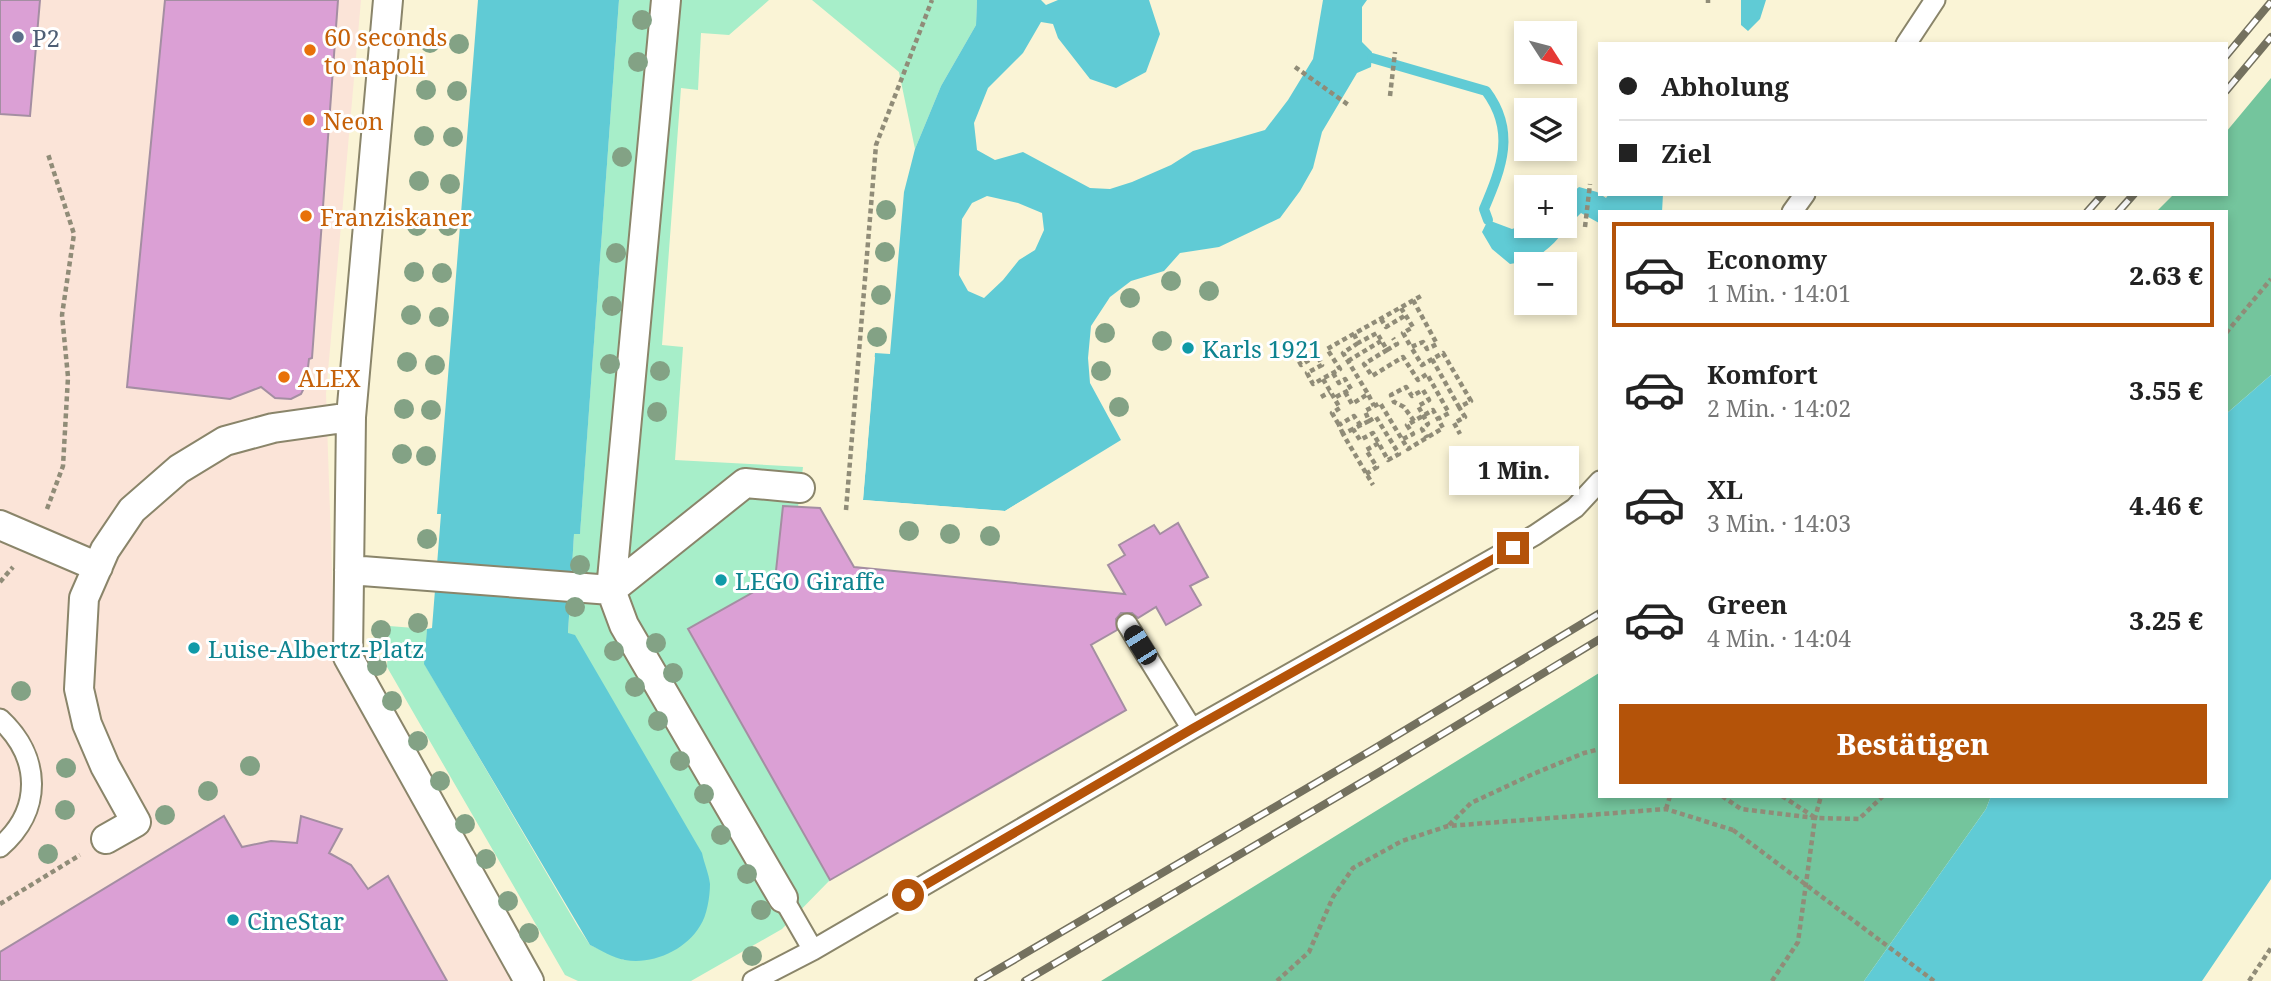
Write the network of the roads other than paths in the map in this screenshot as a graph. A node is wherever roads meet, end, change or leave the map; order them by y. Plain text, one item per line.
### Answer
1 (388, 0) edge
2 (666, 0) edge
3 (1935, 0) edge
4 (1907, 42) edge
5 (351, 416) junction
6 (1598, 483) edge
7 (800, 488) dead end
8 (0, 525) edge
9 (98, 567) junction
10 (349, 570) junction
11 (611, 590) junction
12 (1127, 624) dead end
13 (0, 719) edge
14 (1192, 729) junction
15 (106, 839) road end
16 (0, 847) edge
17 (783, 898) joint
18 (813, 950) junction
19 (529, 981) edge
20 (753, 981) edge

1 - 5 street
2 - 11 street
3 - 4 lane
5 - 9 street
5 - 10 street
6 - 14 lane
7 - 11 street
8 - 9 street
9 - 15 street
10 - 11 street
10 - 19 street
11 - 17 street
12 - 14 lane
13 - 16 lane
14 - 18 lane
17 - 18 lane
18 - 20 lane

